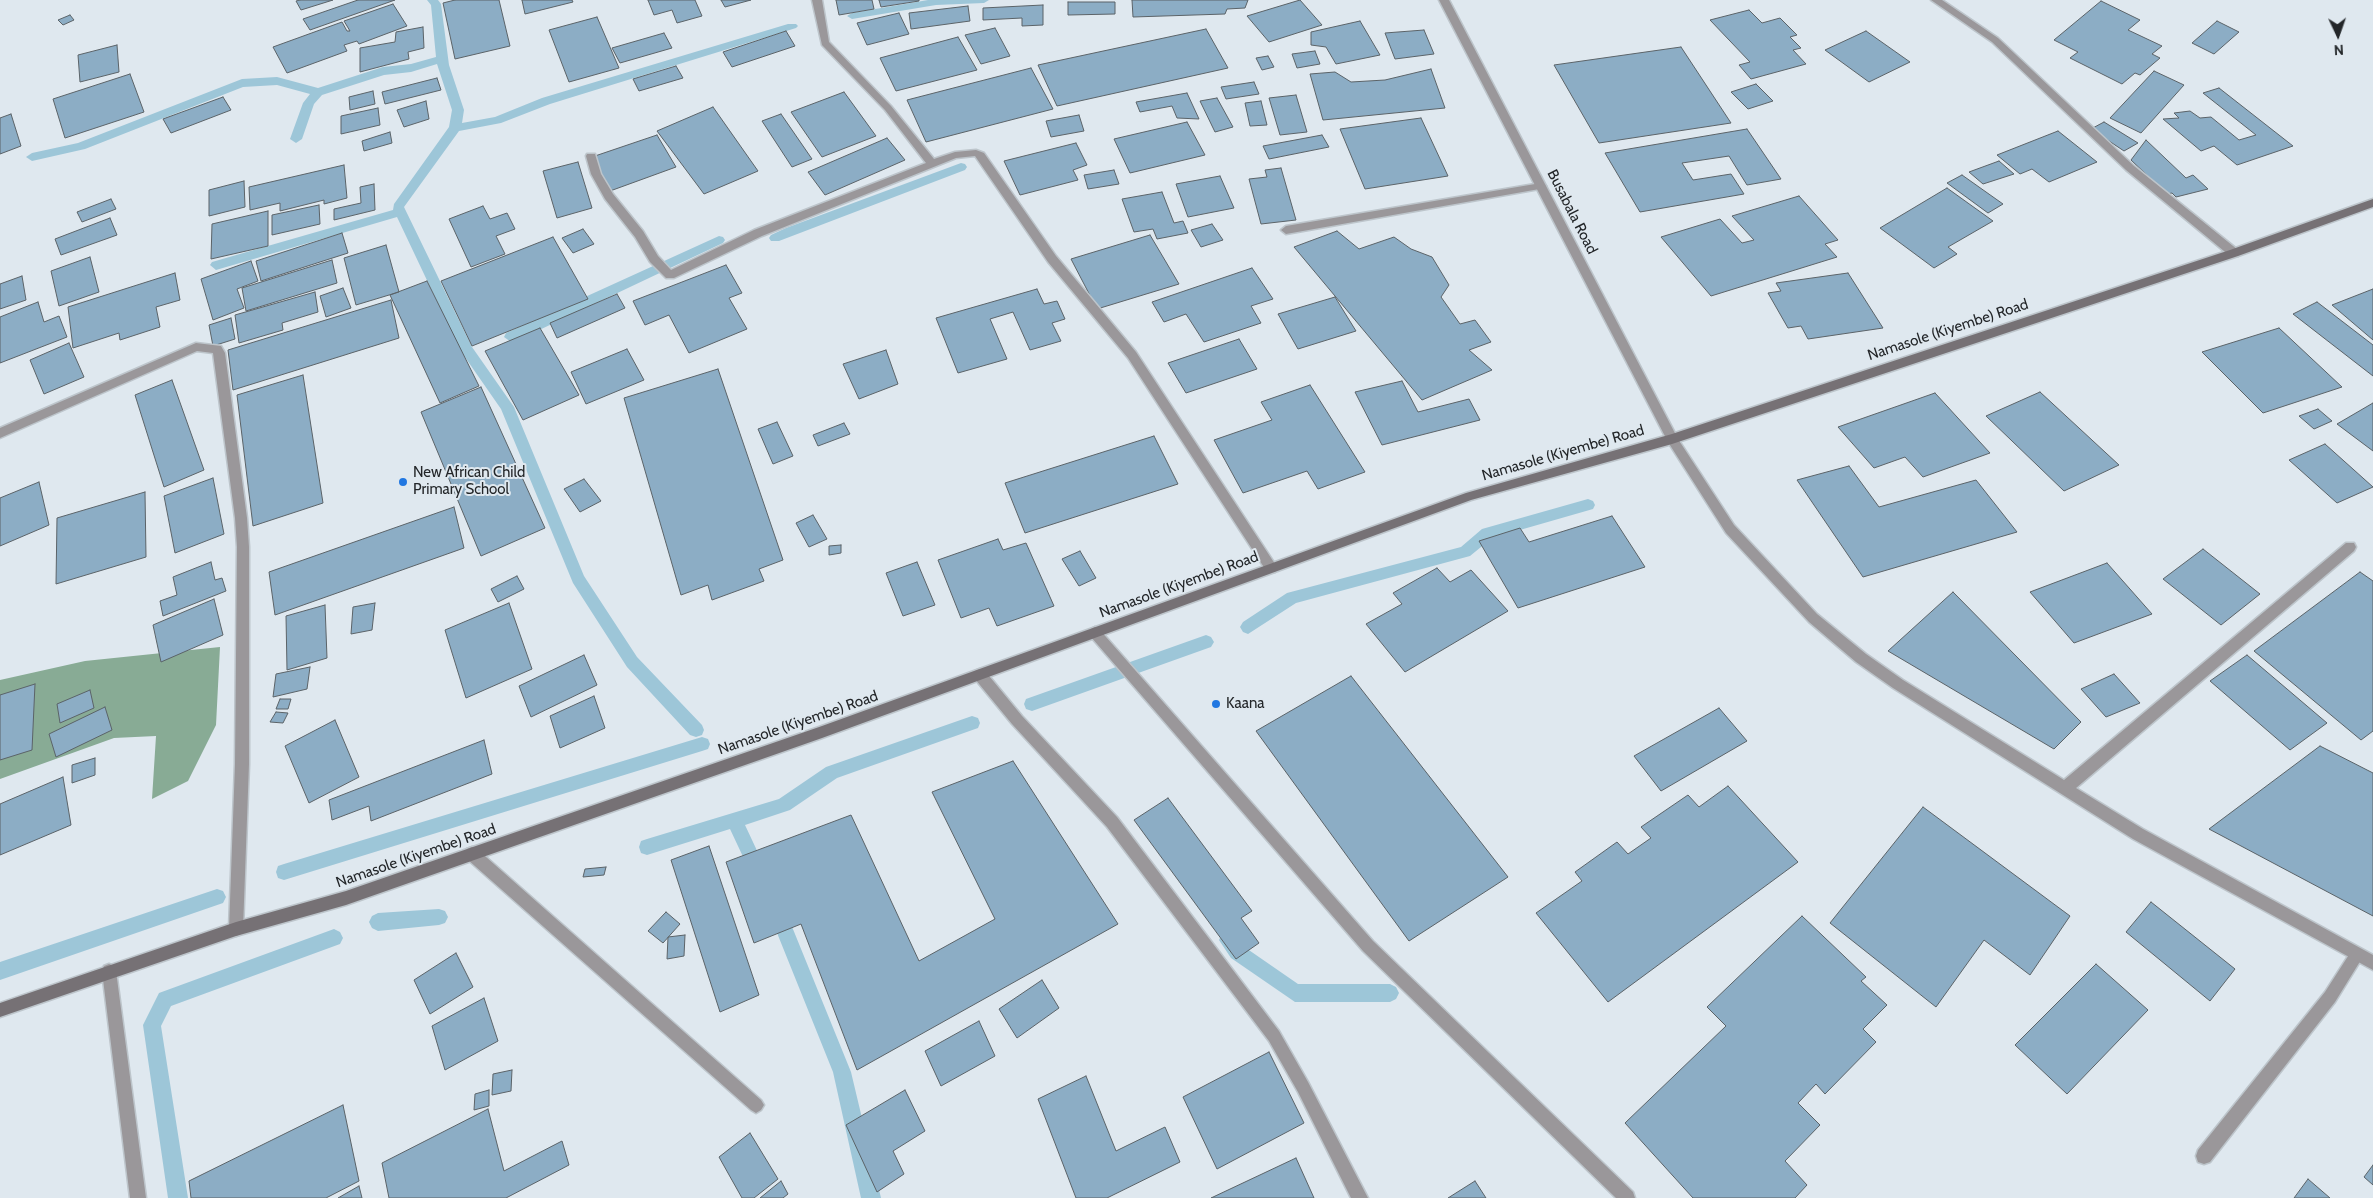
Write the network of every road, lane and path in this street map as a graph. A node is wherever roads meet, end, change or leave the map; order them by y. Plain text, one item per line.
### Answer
1 (817, 0) edge
2 (1444, 0) edge
3 (1936, 0) edge
4 (591, 156) dead end
5 (932, 164) junction
6 (1542, 186) junction
7 (2373, 203) edge
8 (1286, 230) dead end
9 (2234, 253) junction
10 (0, 433) edge
11 (1672, 438) junction
12 (2350, 547) dead end
13 (1271, 568) junction
14 (1095, 633) junction
15 (980, 675) junction
16 (2064, 788) junction
17 (472, 854) junction
18 (236, 929) junction
19 (2357, 955) junction
20 (2373, 963) edge
21 (109, 971) junction
22 (0, 1010) edge
23 (756, 1106) dead end
24 (2204, 1156) dead end
25 (138, 1198) edge
26 (1360, 1198) edge
27 (1627, 1198) edge

1 - 5 street
2 - 6 street, Busabala Road
3 - 9 street
4 - 5 street
5 - 13 street
6 - 8 street
6 - 11 street, Busabala Road
7 - 9 main road, Namasole (Kiyembe) Road
9 - 11 main road, Namasole (Kiyembe) Road
10 - 18 street
11 - 13 main road, Namasole (Kiyembe) Road
11 - 16 street, Busabala Road
12 - 16 street
13 - 14 main road, Namasole (Kiyembe) Road
14 - 15 main road, Namasole (Kiyembe) Road
14 - 27 street
15 - 17 main road, Namasole (Kiyembe) Road
15 - 26 street
16 - 19 street, Busabala Road
17 - 18 main road, Namasole (Kiyembe) Road
17 - 23 street
18 - 21 main road, Namasole (Kiyembe) Road
19 - 20 street, Busabala Road
19 - 24 street
21 - 22 main road, Namasole (Kiyembe) Road
21 - 25 street

